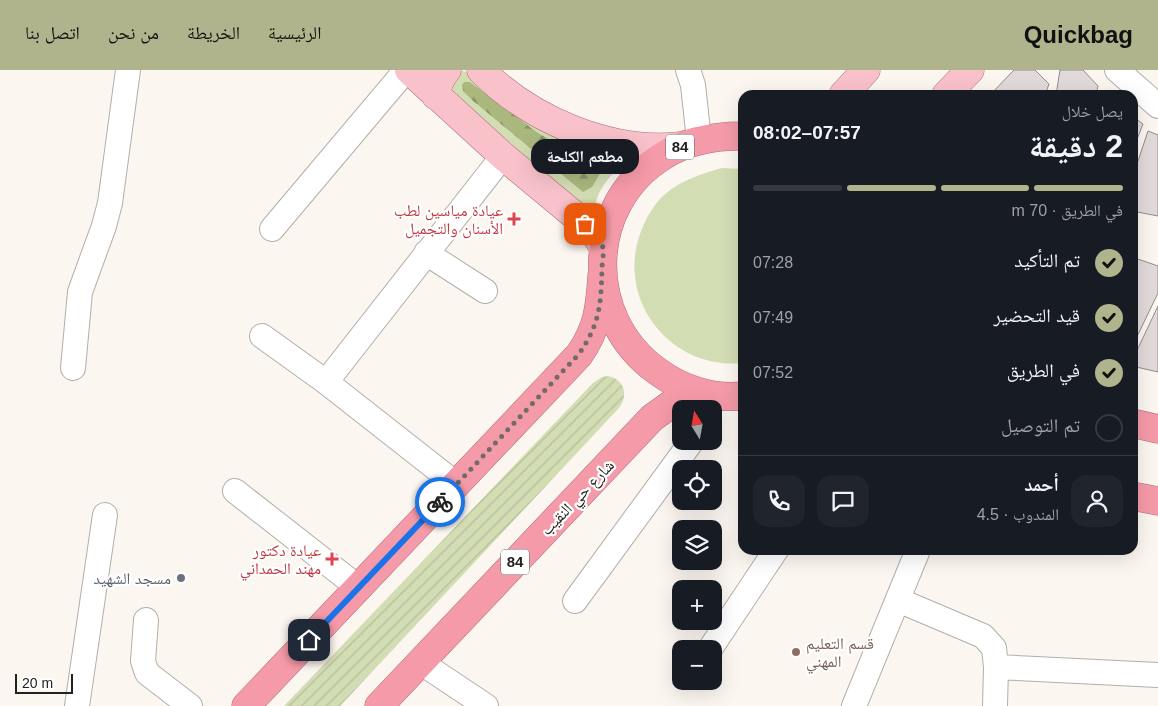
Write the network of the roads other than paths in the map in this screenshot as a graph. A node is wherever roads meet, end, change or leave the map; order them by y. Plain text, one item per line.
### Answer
1 (128, 70) edge
2 (407, 70) edge
3 (447, 70) edge
4 (481, 70) edge
5 (688, 70) edge
6 (866, 70) edge
7 (970, 70) edge
8 (1117, 70) edge
9 (848, 90) edge
10 (951, 90) edge
11 (436, 96) junction
12 (1158, 106) edge
13 (738, 136) edge
14 (691, 143) junction
15 (503, 156) junction
16 (272, 229) dead end
17 (603, 247) junction
18 (426, 253) junction
19 (602, 275) junction
20 (485, 291) dead end
21 (262, 336) dead end
22 (73, 368) dead end
23 (326, 382) junction
24 (738, 396) edge
25 (677, 400) edge
26 (697, 400) edge
27 (700, 400) edge
28 (709, 400) edge
29 (672, 404) edge
30 (1138, 424) edge
31 (1158, 429) edge
32 (685, 450) edge
33 (456, 484) junction
34 (235, 491) dead end
35 (1138, 497) edge
36 (1158, 501) edge
37 (105, 515) dead end
38 (773, 555) edge
39 (916, 555) edge
40 (359, 588) junction
41 (898, 600) junction
42 (575, 601) dead end
43 (146, 620) dead end
44 (716, 640) edge
45 (420, 662) junction
46 (996, 667) junction
47 (1158, 675) edge
48 (77, 706) edge
49 (190, 706) edge
50 (246, 706) edge
51 (379, 706) edge
52 (486, 706) edge
53 (854, 706) edge
54 (995, 706) edge

1 - 22 street
2 - 11 main road
2 - 16 street
3 - 11 main road
4 - 14 main road
5 - 14 street
6 - 9 main road
7 - 10 main road
8 - 12 street
11 - 15 main road
13 - 14 highway, 84
14 - 17 highway, 84
15 - 17 main road
15 - 18 street
17 - 19 highway, 84
18 - 20 street
18 - 23 street
19 - 27 highway, 84
19 - 33 highway, 84
21 - 23 street
23 - 33 street
24 - 28 highway, 84
25 - 26 highway, شارع حي النقيب / 84
29 - 45 highway, شارع حي النقيب / 84
30 - 31 highway
32 - 42 street
33 - 40 highway, 84
34 - 40 street
35 - 36 highway
37 - 48 street
38 - 44 street
39 - 41 street
40 - 50 highway, 84
41 - 46 street
41 - 53 street
43 - 49 street
45 - 51 highway, شارع حي النقيب / 84
45 - 52 street
46 - 47 street
46 - 54 street

